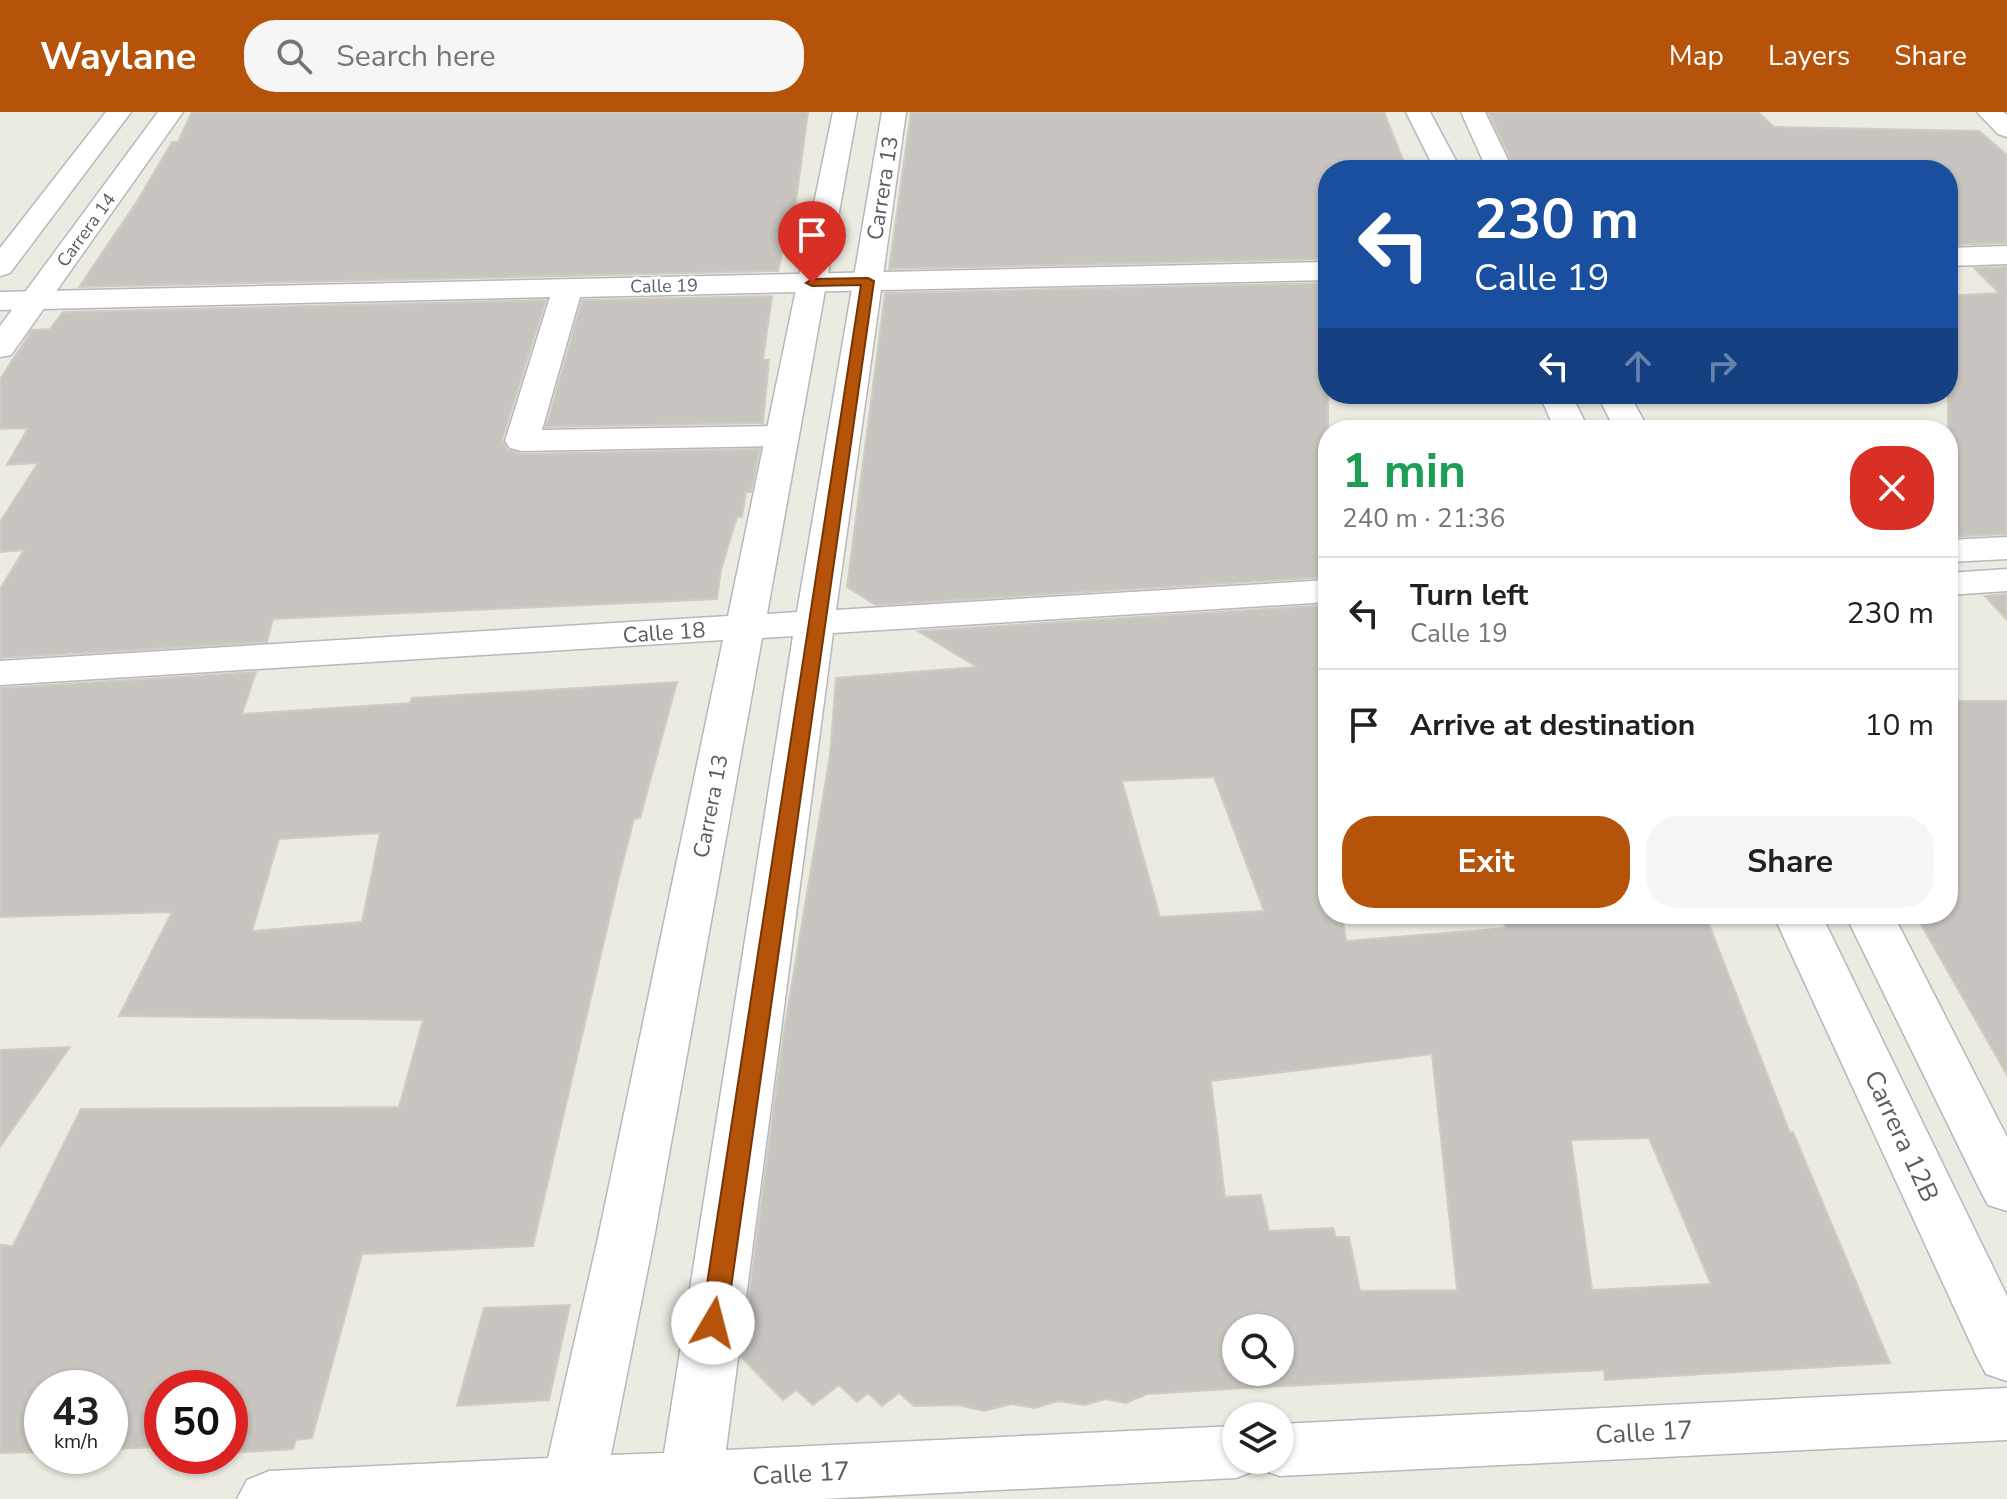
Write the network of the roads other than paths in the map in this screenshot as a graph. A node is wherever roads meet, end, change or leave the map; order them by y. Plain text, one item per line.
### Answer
1 (119, 112) edge
2 (171, 112) edge
3 (845, 112) edge
4 (894, 112) edge
5 (1418, 112) edge
6 (1473, 112) edge
7 (1989, 112) edge
8 (2007, 129) edge
9 (1443, 160) edge
10 (1495, 160) edge
11 (2007, 255) edge
12 (1958, 257) edge
13 (0, 267) edge
14 (1318, 272) edge
15 (2007, 278) edge
16 (1958, 279) edge
17 (1247, 283) junction
18 (866, 291) junction
19 (1318, 291) edge
20 (810, 293) junction
21 (566, 298) junction
22 (14, 310) edge
23 (0, 348) edge
24 (781, 436) junction
25 (2007, 548) edge
26 (1958, 550) edge
27 (2007, 580) edge
28 (1958, 583) edge
29 (1318, 592) edge
30 (1318, 622) edge
31 (814, 638) junction
32 (742, 642) junction
33 (0, 673) edge
34 (0, 702) edge
35 (1802, 924) edge
36 (1874, 924) edge
37 (2007, 1190) edge
38 (2007, 1357) edge
39 (2007, 1414) edge
40 (1294, 1449) edge
41 (1222, 1453) edge
42 (689, 1489) edge
43 (571, 1491) edge
44 (269, 1499) edge

1 - 13 street
2 - 22 street, Carrera 14
3 - 20 street, Carrera 13
4 - 18 street, Carrera 13
5 - 9 street
6 - 10 street
7 - 8 street
11 - 12 street
14 - 17 street, Calle 19
15 - 16 street
17 - 18 street, Calle 19
17 - 19 street, Calle 19
18 - 20 street, Calle 19
18 - 31 street, Carrera 13
20 - 21 street, Calle 19
20 - 24 street, Carrera 13
21 - 22 street, Calle 19
21 - 24 street
22 - 23 street, Carrera 14
24 - 32 street, Carrera 13
25 - 26 street
27 - 28 street
29 - 31 street, Calle 18
30 - 31 street, Calle 18
31 - 32 street, Calle 18
31 - 42 street, Carrera 13
32 - 33 street, Calle 18
32 - 34 street, Calle 18
32 - 43 street, Carrera 13
35 - 38 street, Carrera 12B
36 - 37 street
39 - 40 street, Calle 17
41 - 42 street, Calle 17
42 - 43 street, Calle 17
43 - 44 street, Calle 17

